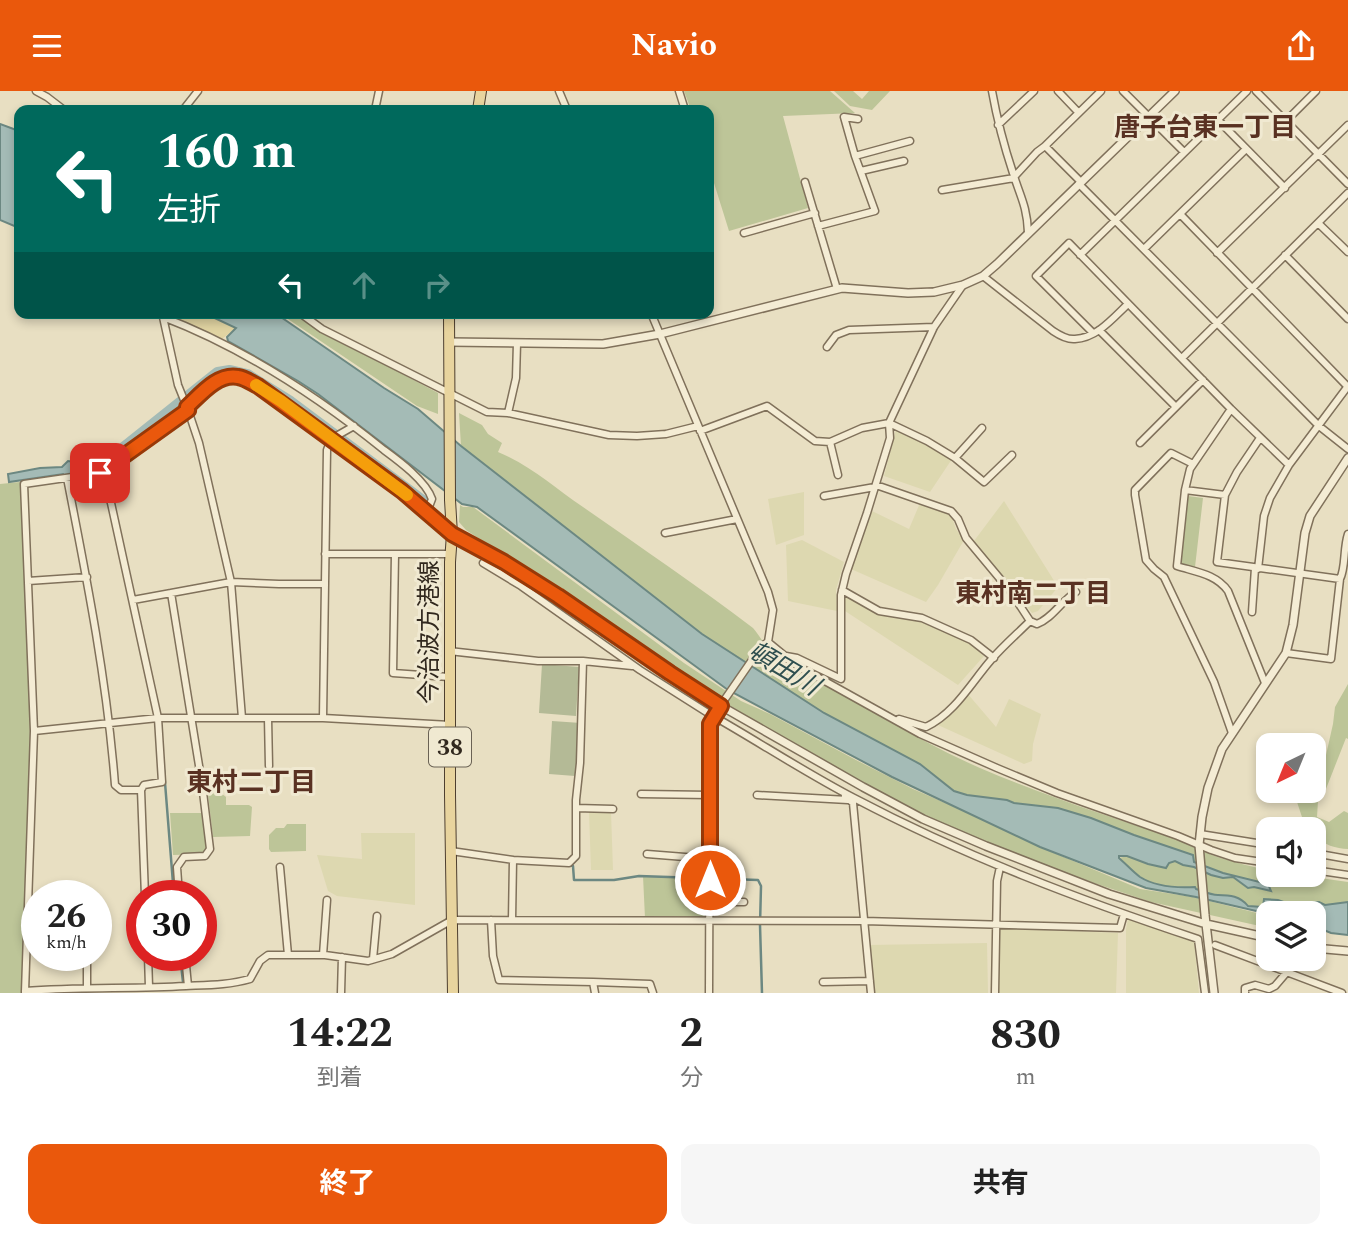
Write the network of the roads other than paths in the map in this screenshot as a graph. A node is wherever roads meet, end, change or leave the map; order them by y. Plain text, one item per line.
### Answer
1 (36, 91) edge
2 (992, 91) edge
3 (1034, 91) edge
4 (1058, 91) edge
5 (1101, 91) edge
6 (1123, 91) edge
7 (1175, 91) edge
8 (1247, 91) edge
9 (1256, 91) edge
10 (1316, 91) edge
11 (57, 105) edge
12 (1078, 112) junction
13 (1149, 117) junction
14 (858, 119) dead end
15 (1217, 120) junction
16 (1286, 121) junction
17 (998, 125) junction
18 (1348, 125) edge
19 (910, 141) dead end
20 (1045, 146) junction
21 (1246, 149) junction
22 (1184, 152) junction
23 (1318, 155) junction
24 (855, 156) junction
25 (904, 161) dead end
26 (861, 171) junction
27 (1014, 178) junction
28 (805, 182) dead end
29 (1080, 183) junction
30 (1348, 184) edge
31 (1285, 188) junction
32 (942, 190) dead end
33 (1348, 193) edge
34 (815, 213) junction
35 (1181, 215) junction
36 (1116, 221) junction
37 (1318, 223) junction
38 (818, 226) junction
39 (1028, 232) junction
40 (744, 233) dead end
41 (1144, 250) junction
42 (1348, 252) edge
43 (1217, 253) junction
44 (1080, 255) junction
45 (1285, 255) junction
46 (983, 275) junction
47 (963, 285) junction
48 (837, 289) junction
49 (1251, 289) junction
50 (1128, 304) junction
51 (163, 319) edge
52 (168, 319) edge
53 (308, 319) edge
54 (449, 319) edge
55 (654, 319) edge
56 (1348, 319) edge
57 (1216, 323) junction
58 (934, 327) junction
59 (1096, 332) junction
60 (660, 334) junction
61 (449, 342) junction
62 (517, 343) junction
63 (827, 347) dead end
64 (1182, 358) junction
65 (1203, 380) junction
66 (1348, 386) edge
67 (449, 394) junction
68 (1176, 407) junction
69 (188, 409) junction
70 (1231, 409) junction
71 (508, 413) junction
72 (889, 423) junction
73 (355, 426) junction
74 (1320, 426) junction
75 (699, 428) junction
76 (982, 428) dead end
77 (1260, 437) junction
78 (331, 439) junction
79 (830, 442) junction
80 (1140, 443) dead end
81 (1348, 449) edge
82 (1012, 455) dead end
83 (955, 458) junction
84 (1348, 458) edge
85 (1193, 464) junction
86 (1289, 465) junction
87 (100, 473) junction
88 (838, 475) dead end
89 (67, 478) junction
90 (875, 487) junction
91 (1185, 490) junction
92 (1225, 495) junction
93 (824, 496) dead end
94 (427, 512) junction
95 (737, 519) junction
96 (665, 533) dead end
97 (452, 534) junction
98 (1348, 534) edge
99 (325, 554) junction
100 (395, 554) junction
101 (450, 554) junction
102 (482, 563) dead end
103 (1256, 569) junction
104 (1346, 572) edge
105 (1299, 573) junction
106 (87, 577) junction
107 (1340, 579) junction
108 (28, 581) junction
109 (231, 582) junction
110 (324, 584) junction
111 (842, 590) junction
112 (1076, 592) dead end
113 (171, 593) junction
114 (133, 600) junction
115 (1252, 612) dead end
116 (1030, 621) junction
117 (768, 642) junction
118 (449, 651) junction
119 (1286, 653) junction
120 (786, 656) junction
121 (993, 658) junction
122 (583, 661) junction
123 (635, 666) junction
124 (449, 677) junction
125 (1265, 683) junction
126 (723, 702) junction
127 (711, 715) dead end
128 (887, 716) junction
129 (158, 718) junction
130 (191, 718) junction
131 (242, 718) junction
132 (268, 718) junction
133 (323, 718) junction
134 (720, 720) dead end
135 (110, 723) junction
136 (450, 725) junction
137 (34, 730) junction
138 (1232, 733) junction
139 (269, 765) dead end
140 (834, 786) junction
141 (141, 790) junction
142 (641, 794) dead end
143 (757, 795) dead end
144 (710, 796) junction
145 (850, 800) junction
146 (576, 808) junction
147 (612, 809) dead end
148 (1200, 834) junction
149 (1256, 843) edge
150 (1199, 848) junction
151 (451, 851) junction
152 (647, 855) dead end
153 (1326, 855) edge
154 (710, 859) junction
155 (1348, 859) edge
156 (513, 860) junction
157 (1256, 861) edge
158 (280, 867) dead end
159 (1000, 867) junction
160 (1326, 872) edge
161 (1348, 875) edge
162 (144, 880) edge
163 (178, 880) edge
164 (327, 900) dead end
165 (710, 902) junction
166 (744, 902) dead end
167 (1124, 914) junction
168 (377, 916) dead end
169 (1205, 919) junction
170 (452, 920) junction
171 (491, 921) junction
172 (512, 921) junction
173 (710, 921) junction
174 (864, 921) junction
175 (996, 925) junction
176 (1256, 934) edge
177 (1215, 945) dead end
178 (1326, 949) edge
179 (1348, 951) edge
180 (288, 955) junction
181 (323, 955) junction
182 (342, 957) junction
183 (373, 959) junction
184 (87, 971) edge
185 (148, 971) edge
186 (187, 971) edge
187 (1287, 972) junction
188 (870, 981) junction
189 (593, 982) junction
190 (823, 982) dead end
191 (188, 986) junction
192 (149, 987) junction
193 (88, 988) junction
194 (159, 990) edge
195 (25, 992) edge
196 (341, 993) edge
197 (453, 993) edge
198 (595, 993) edge
199 (653, 993) edge
200 (709, 993) edge
201 (871, 993) edge
202 (995, 993) edge
203 (1205, 993) edge
204 (1214, 993) edge
205 (1245, 993) edge
206 (1342, 993) edge

1 - 11 street
2 - 17 street
3 - 17 street
4 - 12 street
5 - 12 street
6 - 13 street
7 - 13 street
8 - 15 street
9 - 16 street
10 - 16 street
12 - 20 street
13 - 22 street
13 - 29 street
14 - 24 street
15 - 21 street
15 - 22 street
16 - 23 street
17 - 27 street
18 - 23 street
19 - 24 street
20 - 27 street
20 - 29 street
21 - 31 street
21 - 35 street
22 - 36 street
23 - 30 street
23 - 31 street
24 - 26 street
25 - 26 street
26 - 38 street
27 - 32 street
27 - 39 street
28 - 34 street
29 - 36 street
29 - 39 street
31 - 43 street
33 - 37 street
34 - 38 street
34 - 40 street
35 - 41 street
35 - 43 street
36 - 41 street
36 - 44 street
37 - 42 street
37 - 45 street
38 - 48 street
39 - 46 street
41 - 57 street
43 - 49 street
44 - 50 street
44 - 59 street
45 - 49 street
45 - 56 street
46 - 47 street
46 - 59 street
47 - 48 street
47 - 58 street
48 - 60 street
49 - 57 street
49 - 66 street
50 - 59 street
50 - 64 street
51 - 69 street
52 - 73 street
53 - 67 street
54 - 61 main road, 今治波方港線 / 38
55 - 60 street
57 - 64 street
57 - 74 street
58 - 63 street
58 - 72 street
59 - 68 street
60 - 62 street
60 - 75 street
61 - 62 street
61 - 67 main road, 今治波方港線 / 38
62 - 71 street
64 - 65 street
65 - 68 street
65 - 70 street
66 - 74 street
67 - 71 street
67 - 97 main road, 今治波方港線 / 38
68 - 80 street
69 - 78 street
69 - 87 street
69 - 109 street
70 - 77 street
70 - 85 street
71 - 75 street
72 - 79 street
72 - 83 street
72 - 90 street
73 - 78 street
73 - 94 street
74 - 81 street
74 - 86 street
75 - 79 street
75 - 95 street
76 - 83 street
77 - 86 street
77 - 92 street
78 - 94 street
78 - 99 street
79 - 88 street
82 - 83 street
84 - 105 street
85 - 91 street
85 - 138 street
86 - 103 street
87 - 89 street
87 - 114 street
89 - 106 street
89 - 108 street
90 - 93 street
90 - 111 street
90 - 116 street
91 - 92 street
91 - 125 street
92 - 103 street
94 - 97 street
95 - 96 street
95 - 117 street
97 - 101 main road, 今治波方港線 / 38
97 - 126 street
98 - 104 street
99 - 100 street
99 - 110 street
100 - 101 street
100 - 124 street
101 - 118 main road, 今治波方港線 / 38
102 - 123 street
103 - 105 street
103 - 115 street
104 - 107 street
105 - 107 street
105 - 119 street
106 - 108 street
106 - 135 street
107 - 119 street
108 - 137 street
109 - 110 street
109 - 113 street
109 - 131 street
110 - 133 street
111 - 120 street
111 - 121 street
112 - 116 street
113 - 114 street
113 - 130 street
114 - 129 street
116 - 121 street
117 - 120 street
117 - 126 street
118 - 122 street
118 - 124 main road, 今治波方港線 / 38
119 - 125 street
120 - 128 street
121 - 128 street
122 - 123 street
122 - 146 street
123 - 127 street
124 - 136 main road, 今治波方港線 / 38
125 - 138 street
126 - 144 street
126 - 169 street
128 - 150 street
129 - 130 street
129 - 135 street
129 - 141 street
130 - 131 street
130 - 163 street
131 - 132 street
132 - 133 street
132 - 139 street
133 - 136 street
134 - 140 street
135 - 137 street
135 - 141 street
136 - 151 main road, 今治波方港線 / 38
137 - 195 street
138 - 148 street
140 - 145 street
140 - 159 street
141 - 162 street
142 - 144 street
143 - 145 street
144 - 154 street
145 - 174 street
146 - 147 street
146 - 156 street
148 - 149 street
148 - 150 street
150 - 157 street
150 - 169 street
151 - 156 street
151 - 170 main road, 今治波方港線 / 38
152 - 154 street
153 - 155 street
154 - 165 street
156 - 172 street
158 - 180 street
159 - 167 street
159 - 175 street
160 - 161 street
164 - 181 street
165 - 166 street
165 - 173 street
167 - 175 street
167 - 203 street
168 - 183 street
169 - 176 street
169 - 204 street
170 - 171 street
170 - 183 street
170 - 197 main road, 今治波方港線 / 38
171 - 172 street
171 - 189 street
172 - 173 street
173 - 174 street
173 - 200 street
174 - 175 street
174 - 188 street
175 - 202 street
177 - 187 street
178 - 179 street
180 - 181 street
180 - 191 street
181 - 182 street
182 - 183 street
182 - 196 street
184 - 193 street
185 - 192 street
186 - 191 street
187 - 205 street
187 - 206 street
188 - 190 street
188 - 201 street
189 - 198 street
189 - 199 street
191 - 194 street
192 - 193 street
192 - 194 street
193 - 195 street

